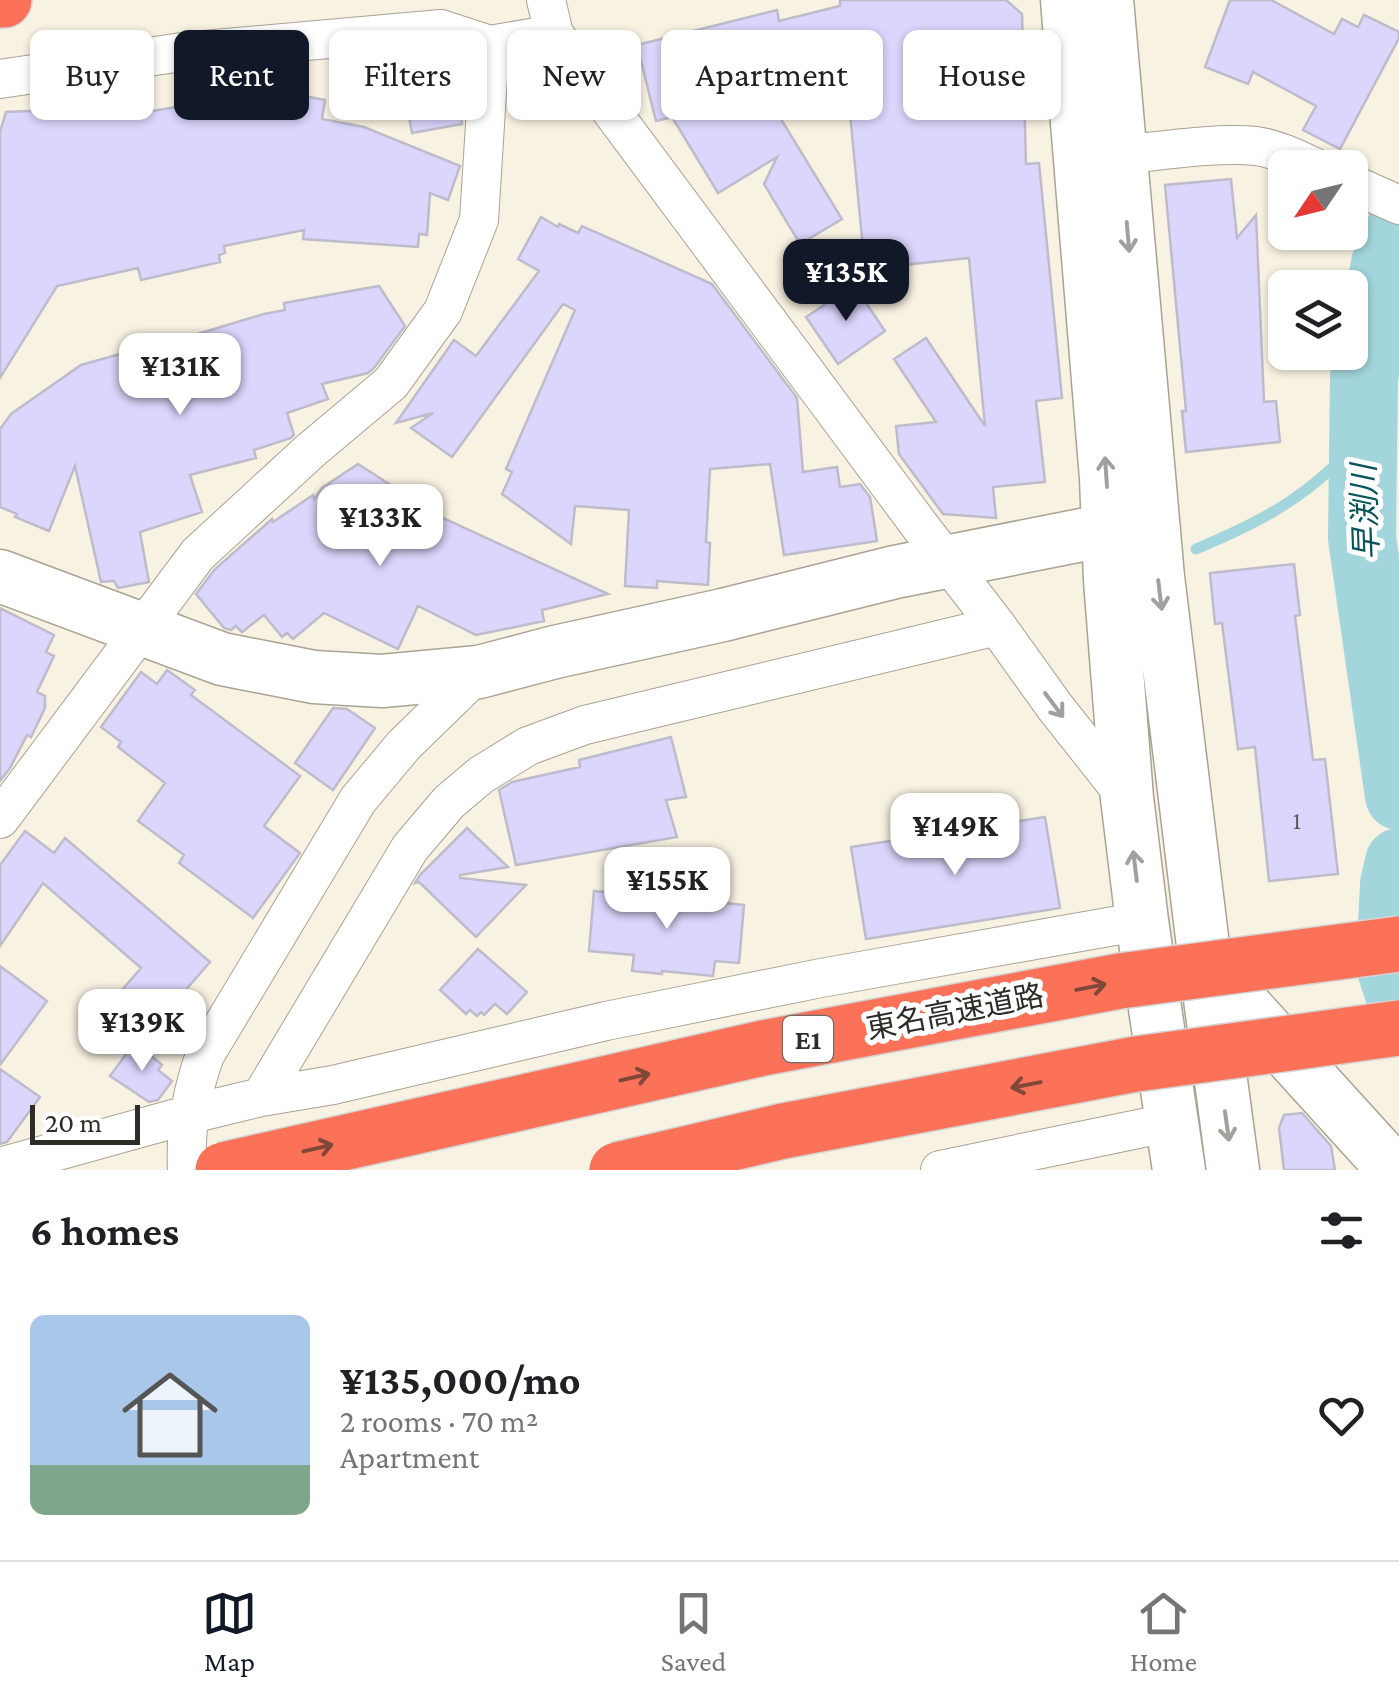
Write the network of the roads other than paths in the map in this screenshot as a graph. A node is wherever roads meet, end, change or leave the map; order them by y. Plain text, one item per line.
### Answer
1 (1067, 0) edge
2 (1107, 0) edge
3 (550, 17) edge
4 (490, 46) junction
5 (0, 79) edge
6 (1272, 150) edge
7 (1120, 155) junction
8 (1368, 192) edge
9 (1399, 205) edge
10 (1131, 524) junction
11 (948, 562) junction
12 (0, 576) edge
13 (997, 626) junction
14 (144, 628) junction
15 (479, 672) junction
16 (1128, 798) junction
17 (0, 819) edge
18 (1142, 921) junction
19 (1399, 944) edge
20 (1205, 962) junction
21 (1399, 1028) edge
22 (261, 1097) junction
23 (191, 1114) junction
24 (1176, 1146) edge
25 (0, 1167) edge
26 (187, 1170) edge
27 (223, 1170) edge
28 (616, 1170) edge
29 (940, 1170) edge
30 (1233, 1170) edge
31 (1394, 1170) edge

10 -> 1 street
2 - 7 street
3 - 4 street
3 - 11 street
4 - 5 street
4 - 14 street
6 - 7 street
7 -> 10 street
8 - 9 street
10 - 11 street
10 - 16 street
10 -> 20 street
11 - 13 street
11 - 15 street
12 - 14 street
13 -> 16 street
13 - 22 street
14 - 15 street
14 - 17 street
15 - 23 street
18 -> 16 street
18 - 22 street
18 - 24 street
27 -> 19 highway, 東名高速道路 / E1, bridge
20 -> 30 street
20 - 31 street
21 -> 28 highway, bridge
22 - 23 street
23 - 25 street
23 - 26 street
24 - 29 street

